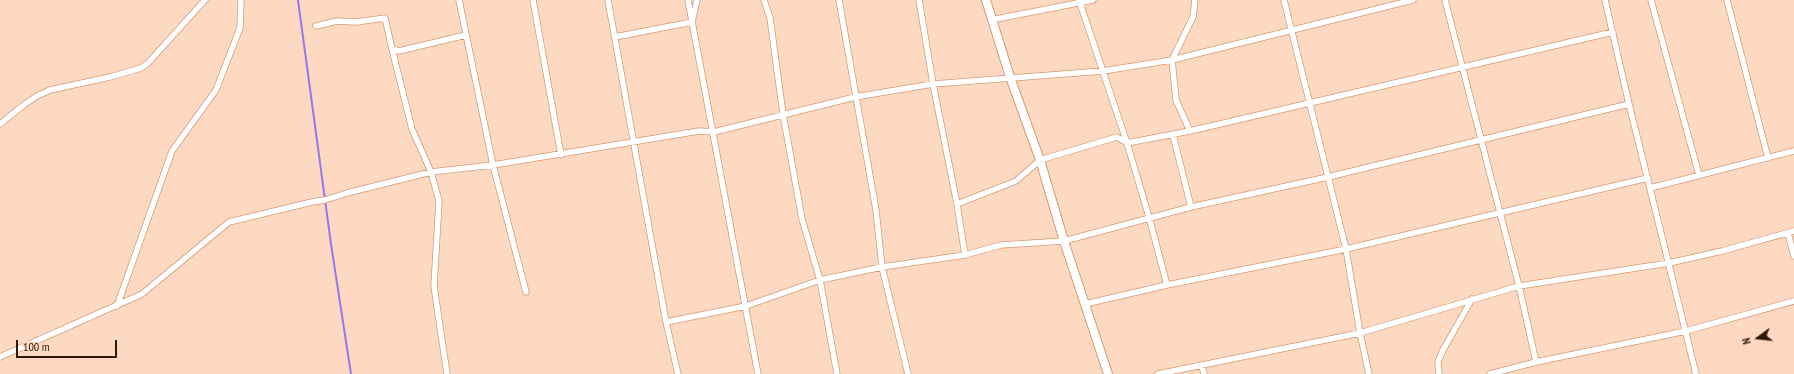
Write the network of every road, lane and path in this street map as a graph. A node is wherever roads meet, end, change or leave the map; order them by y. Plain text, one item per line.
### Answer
1 (205, 0) edge
2 (241, 0) edge
3 (459, 0) edge
4 (533, 0) edge
5 (608, 0) edge
6 (688, 0) edge
7 (697, 0) edge
8 (764, 0) edge
9 (839, 0) edge
10 (919, 0) edge
11 (986, 0) edge
12 (1092, 0) edge
13 (1195, 0) edge
14 (1284, 0) edge
15 (1413, 0) edge
16 (1445, 0) edge
17 (1605, 0) edge
18 (1651, 0) edge
19 (1727, 0) edge
20 (1079, 2) edge
21 (991, 20) junction
22 (692, 22) junction
23 (316, 26) dead end
24 (1291, 29) junction
25 (1613, 32) junction
26 (466, 36) junction
27 (615, 37) junction
28 (392, 49) junction
29 (1172, 60) junction
30 (1462, 66) junction
31 (1104, 71) junction
32 (1010, 77) junction
33 (933, 84) junction
34 (855, 97) junction
35 (1310, 103) junction
36 (1629, 104) junction
37 (783, 114) junction
38 (0, 124) edge
39 (1190, 131) junction
40 (714, 132) junction
41 (1173, 135) junction
42 (1481, 140) junction
43 (634, 142) junction
44 (1126, 143) junction
45 (1794, 151) edge
46 (561, 155) junction
47 (1768, 158) junction
48 (1040, 160) junction
49 (493, 165) junction
50 (431, 172) junction
51 (1699, 175) junction
52 (1328, 177) junction
53 (1648, 178) junction
54 (1650, 188) junction
55 (957, 204) junction
56 (1191, 207) junction
57 (1500, 213) junction
58 (1149, 217) junction
59 (1791, 232) edge
60 (1064, 241) junction
61 (1346, 249) junction
62 (965, 256) junction
63 (1794, 256) edge
64 (1669, 263) junction
65 (882, 267) junction
66 (820, 280) junction
67 (1167, 285) junction
68 (1519, 286) junction
69 (526, 292) dead end
70 (1472, 299) junction
71 (1794, 301) edge
72 (1085, 304) junction
73 (117, 306) junction
74 (746, 306) junction
75 (666, 322) junction
76 (1686, 331) junction
77 (1360, 333) junction
78 (0, 357) edge
79 (1536, 362) junction
80 (1202, 365) junction
81 (447, 374) edge
82 (678, 374) edge
83 (758, 374) edge
84 (837, 374) edge
85 (908, 374) edge
86 (1108, 374) edge
87 (1158, 374) edge
88 (1204, 374) edge
89 (1369, 374) edge
90 (1439, 374) edge
91 (1490, 374) edge
92 (1696, 374) edge

1 - 38 street
2 - 73 street
3 - 26 street
4 - 46 street
5 - 27 street
6 - 22 street
7 - 22 street
8 - 37 street
9 - 34 street
10 - 33 street
11 - 21 street
12 - 20 street
13 - 29 street
14 - 24 street
15 - 24 street
16 - 30 street
17 - 25 street
18 - 51 street
19 - 47 street
20 - 21 street
20 - 31 street
21 - 32 street
22 - 27 street
22 - 40 street
23 - 28 street
24 - 29 street
24 - 35 street
25 - 30 street
25 - 36 street
26 - 28 street
26 - 49 street
27 - 43 street
28 - 50 street
29 - 31 street
29 - 39 street
30 - 35 street
30 - 42 street
31 - 32 street
31 - 44 street
32 - 33 street
32 - 48 street
33 - 34 street
33 - 55 street
34 - 37 street
34 - 65 street
35 - 39 street
35 - 52 street
36 - 42 street
36 - 53 street
37 - 40 street
37 - 66 street
39 - 41 street
40 - 43 street
40 - 74 street
41 - 44 street
41 - 56 street
42 - 52 street
42 - 57 street
43 - 46 street
43 - 75 street
44 - 48 street
44 - 58 street
45 - 47 street
46 - 49 street
47 - 51 street
48 - 55 street
48 - 60 street
49 - 50 street
49 - 69 street
50 - 73 street
50 - 81 street
51 - 54 street
52 - 56 street
52 - 61 street
53 - 54 street
53 - 57 street
54 - 64 street
55 - 62 street
56 - 58 street
57 - 61 street
57 - 68 street
58 - 60 street
58 - 67 street
59 - 63 street
59 - 64 street
60 - 62 street
60 - 72 street
61 - 67 street
61 - 77 street
62 - 65 street
64 - 68 street
64 - 76 street
65 - 66 street
65 - 85 street
66 - 74 street
66 - 84 street
67 - 72 street
68 - 70 street
68 - 79 street
70 - 77 street
70 - 90 street
71 - 76 street
72 - 86 street
73 - 78 street
74 - 75 street
74 - 83 street
75 - 82 street
76 - 79 street
76 - 92 street
77 - 80 street
77 - 89 street
79 - 91 street
80 - 87 street
80 - 88 street

